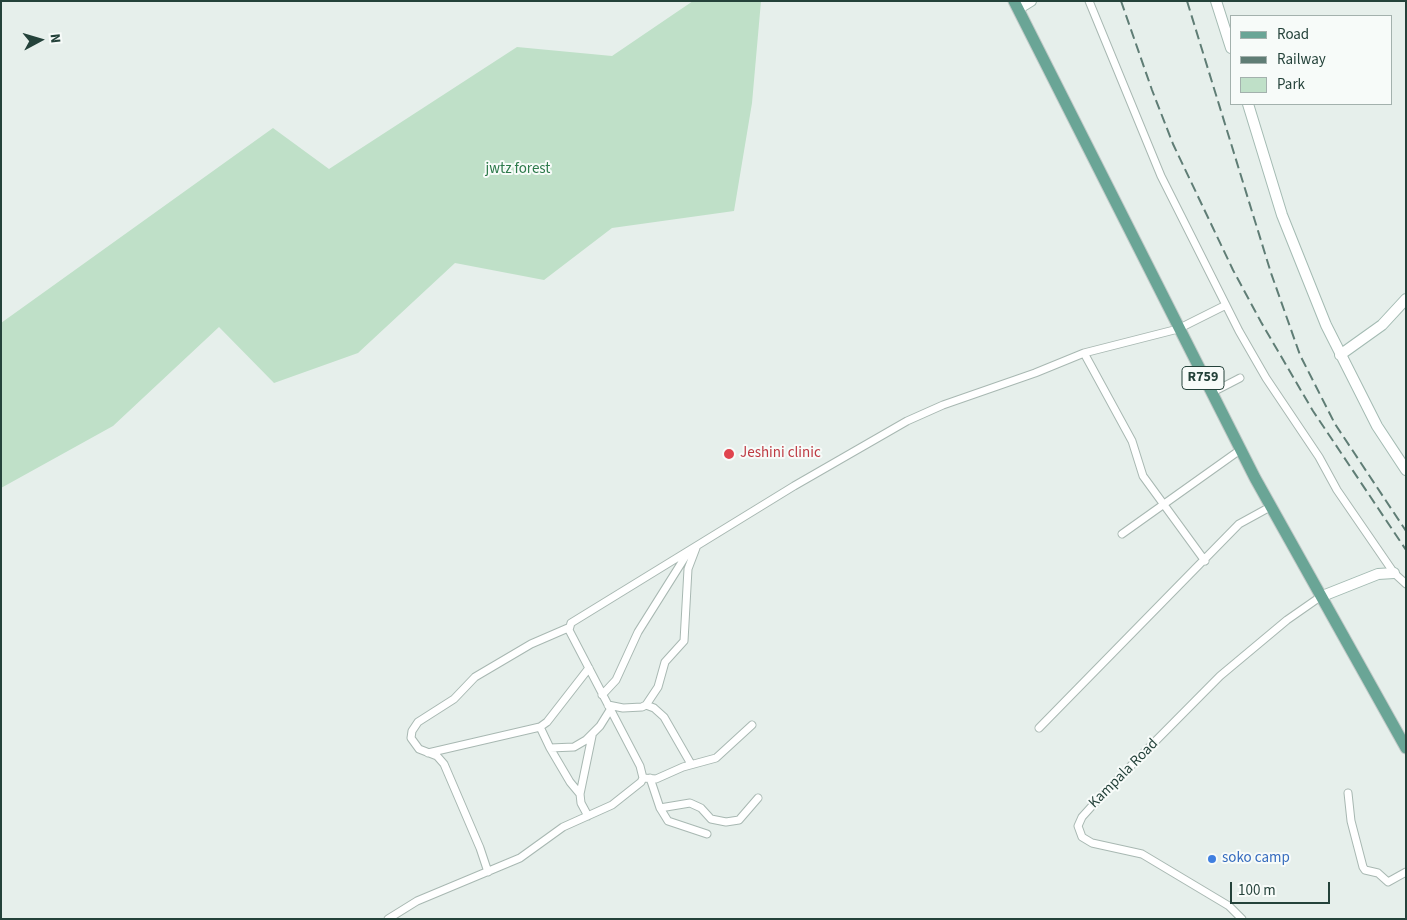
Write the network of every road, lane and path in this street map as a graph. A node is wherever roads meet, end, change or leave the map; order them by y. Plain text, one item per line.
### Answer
1 (1031, 1) edge
2 (1089, 1) edge
3 (1216, 1) edge
4 (1016, 5) edge
5 (1230, 45) edge
6 (1248, 105) edge
7 (1406, 299) edge
8 (1226, 305) junction
9 (1178, 329) junction
10 (1084, 353) junction
11 (1340, 355) junction
12 (1240, 378) dead end
13 (1211, 393) junction
14 (1240, 450) junction
15 (1406, 470) edge
16 (1163, 506) junction
17 (1270, 507) junction
18 (1122, 534) dead end
19 (696, 547) junction
20 (689, 552) junction
21 (1205, 561) junction
22 (1394, 573) junction
23 (1406, 584) edge
24 (1320, 597) junction
25 (568, 628) junction
26 (589, 668) junction
27 (602, 695) junction
28 (646, 705) junction
29 (609, 708) junction
30 (752, 725) dead end
31 (540, 727) junction
32 (1039, 728) dead end
33 (593, 733) junction
34 (550, 748) junction
35 (1406, 748) edge
36 (428, 753) junction
37 (691, 764) junction
38 (646, 778) junction
39 (1348, 793) dead end
40 (580, 794) junction
41 (758, 798) dead end
42 (660, 808) junction
43 (588, 816) junction
44 (707, 834) dead end
45 (488, 872) junction
46 (1406, 872) edge
47 (388, 919) edge
48 (1242, 919) edge

1 - 4 street
2 - 8 street
3 - 5 street
4 - 9 main road, R759
6 - 11 street
7 - 11 street
8 - 9 street
8 - 22 street
9 - 10 street
9 - 13 main road, R759
10 - 16 street
10 - 19 street
11 - 15 street
12 - 13 street
13 - 14 main road, R759
14 - 16 street
14 - 17 main road, R759
16 - 18 street
16 - 21 street
17 - 21 street
17 - 24 main road, R759
19 - 20 street
19 - 28 street
20 - 25 street
20 - 27 street
21 - 32 street
22 - 23 street
22 - 24 street
24 - 35 main road, R759
24 - 48 street, Kampala Road
25 - 26 street
25 - 36 street
26 - 27 street
26 - 31 street
27 - 29 street
28 - 29 street
28 - 37 street
29 - 33 street
29 - 38 street
30 - 37 street
31 - 34 street
31 - 36 street
33 - 34 street
33 - 40 street
34 - 40 street
36 - 45 street
37 - 38 street
38 - 42 street
38 - 43 street
39 - 46 street
40 - 43 street
41 - 42 street
42 - 44 street
43 - 45 street
45 - 47 street

